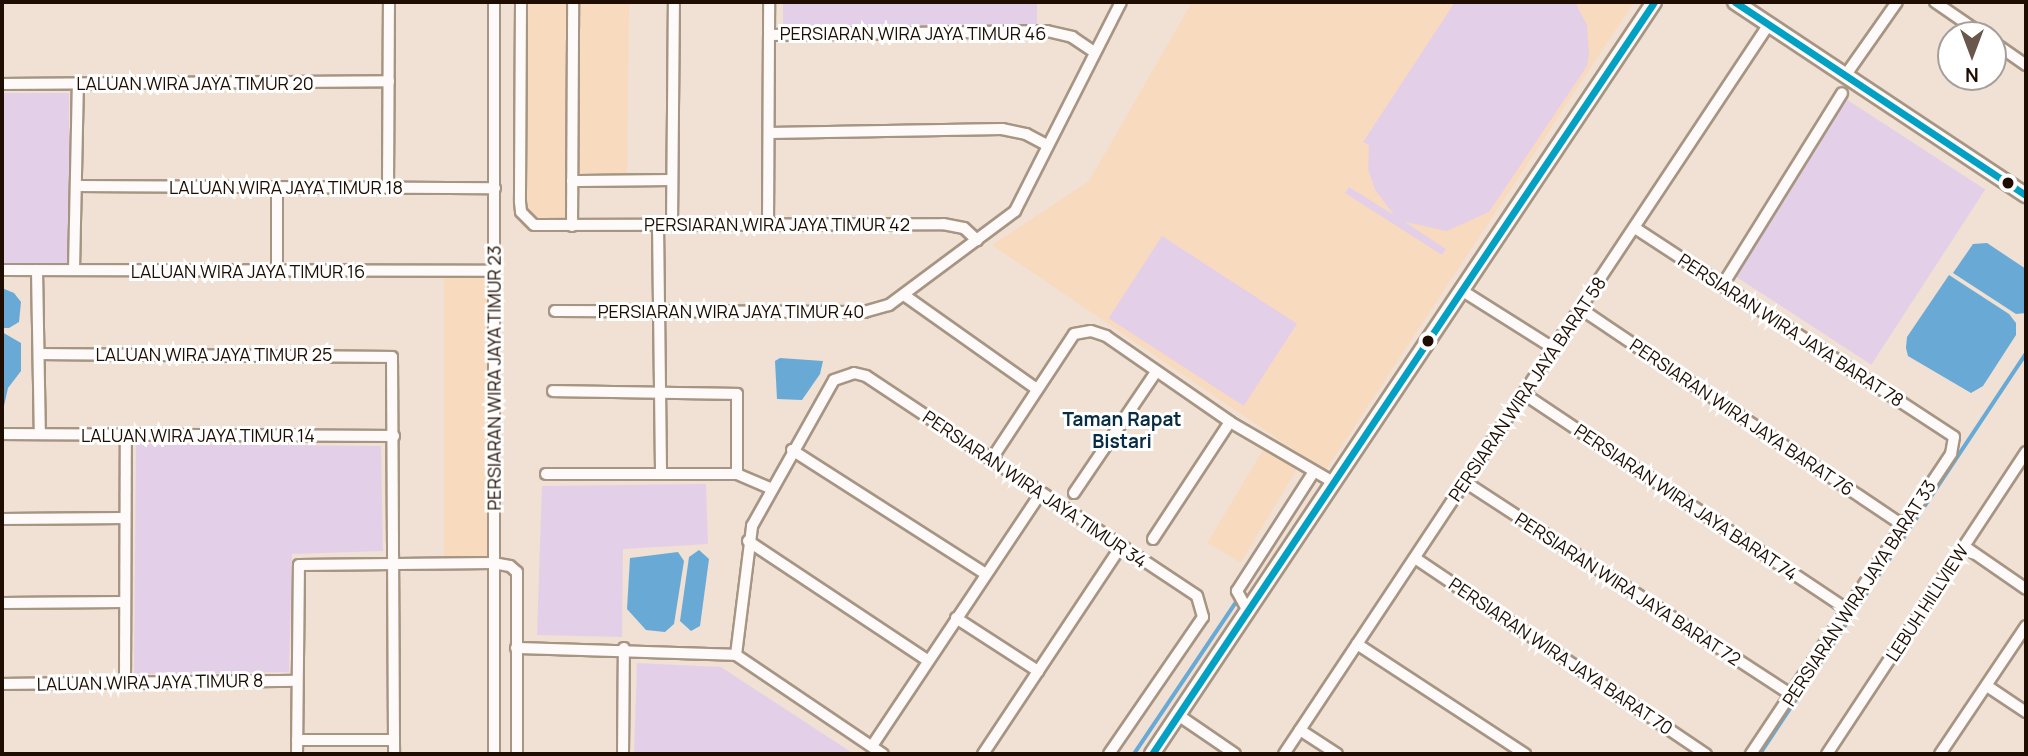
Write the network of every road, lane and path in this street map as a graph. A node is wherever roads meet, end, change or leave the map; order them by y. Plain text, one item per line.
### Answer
1 (388, 2) edge
2 (494, 2) edge
3 (521, 2) edge
4 (573, 2) edge
5 (674, 2) edge
6 (769, 2) edge
7 (1121, 2) edge
8 (1654, 2) edge
9 (1735, 2) edge
10 (1897, 2) edge
11 (1934, 2) edge
12 (1962, 21) edge
13 (1769, 24) junction
14 (769, 34) junction
15 (1094, 52) junction
16 (2007, 52) edge
17 (2026, 65) edge
18 (1845, 76) junction
19 (388, 81) junction
20 (78, 83) junction
21 (2, 84) edge
22 (1842, 93) dead end
23 (769, 133) junction
24 (1047, 145) junction
25 (672, 180) junction
26 (572, 181) junction
27 (76, 186) junction
28 (277, 187) junction
29 (388, 187) junction
30 (495, 188) junction
31 (2026, 195) edge
32 (768, 223) junction
33 (658, 224) junction
34 (672, 224) junction
35 (572, 226) junction
36 (1635, 228) junction
37 (978, 240) junction
38 (2, 270) edge
39 (37, 270) junction
40 (74, 270) junction
41 (277, 271) junction
42 (495, 271) junction
43 (1721, 286) junction
44 (1461, 290) junction
45 (904, 296) junction
46 (1581, 309) junction
47 (555, 311) dead end
48 (658, 311) junction
49 (1553, 348) junction
50 (41, 354) junction
51 (1156, 372) junction
52 (1037, 390) junction
53 (553, 391) dead end
54 (660, 393) junction
55 (1524, 394) junction
56 (1230, 422) junction
57 (1947, 432) joint
58 (2, 434) edge
59 (40, 434) junction
60 (126, 436) junction
61 (394, 436) junction
62 (792, 450) junction
63 (2026, 452) edge
64 (993, 457) junction
65 (1313, 473) junction
66 (546, 474) dead end
67 (661, 474) junction
68 (737, 474) junction
69 (1333, 482) junction
70 (1465, 482) junction
71 (770, 488) junction
72 (1074, 493) dead end
73 (1040, 494) junction
74 (2, 519) edge
75 (125, 519) junction
76 (1903, 525) junction
77 (1153, 539) dead end
78 (748, 541) junction
79 (1964, 546) junction
80 (1120, 548) junction
81 (1415, 558) junction
82 (493, 563) junction
83 (395, 564) junction
84 (986, 574) junction
85 (2026, 589) edge
86 (123, 602) junction
87 (2, 603) edge
88 (1848, 610) junction
89 (1248, 611) junction
90 (956, 618) junction
91 (2026, 626) edge
92 (1357, 644) junction
93 (516, 648) junction
94 (624, 648) junction
95 (736, 655) junction
96 (927, 660) junction
97 (1038, 671) junction
98 (297, 681) junction
99 (125, 682) junction
100 (2, 684) edge
101 (1987, 686) junction
102 (1792, 695) junction
103 (2026, 712) edge
104 (1178, 715) junction
105 (1300, 730) junction
106 (297, 740) junction
107 (394, 740) junction
108 (872, 746) junction
109 (297, 754) edge
110 (394, 754) edge
111 (494, 754) edge
112 (517, 754) edge
113 (623, 754) edge
114 (883, 754) edge
115 (983, 754) edge
116 (1109, 754) edge
117 (1152, 754) edge
118 (1235, 754) edge
119 (1284, 754) edge
120 (1337, 754) edge
121 (1525, 754) edge
122 (1706, 754) edge
123 (1751, 754) edge
124 (1828, 754) edge
125 (1940, 754) edge

1 - 19 street
2 - 30 street, PERSIARAN WIRA JAYA TIMUR 23
3 - 35 street, PERSIARAN WIRA JAYA TIMUR 42
4 - 26 street
5 - 25 street
6 - 14 street
7 - 15 street, PERSIARAN WIRA JAYA TIMUR 40
8 - 44 street
9 - 13 street
10 - 18 street
11 - 12 street
13 - 18 street
13 - 36 street, PERSIARAN WIRA JAYA BARAT 58
14 - 15 street, PERSIARAN WIRA JAYA TIMUR 46
14 - 23 street
15 - 24 street, PERSIARAN WIRA JAYA TIMUR 40
16 - 17 street
18 - 31 street
19 - 20 street, LALUAN WIRA JAYA TIMUR 20
19 - 29 street
20 - 21 street, LALUAN WIRA JAYA TIMUR 20
20 - 27 street
22 - 43 street
23 - 24 street
23 - 32 street
24 - 37 street, PERSIARAN WIRA JAYA TIMUR 40
25 - 26 street
25 - 34 street
26 - 35 street
27 - 28 street, LALUAN WIRA JAYA TIMUR 18
27 - 40 street
28 - 29 street, LALUAN WIRA JAYA TIMUR 18
28 - 41 street
29 - 30 street, LALUAN WIRA JAYA TIMUR 18
30 - 42 street, PERSIARAN WIRA JAYA TIMUR 23
32 - 34 street, PERSIARAN WIRA JAYA TIMUR 42
32 - 37 street, PERSIARAN WIRA JAYA TIMUR 42
33 - 34 street, PERSIARAN WIRA JAYA TIMUR 42
33 - 35 street, PERSIARAN WIRA JAYA TIMUR 42
33 - 48 street
36 - 43 street, PERSIARAN WIRA JAYA BARAT 78
36 - 46 street, PERSIARAN WIRA JAYA BARAT 58
37 - 45 street, PERSIARAN WIRA JAYA TIMUR 40
38 - 39 street, LALUAN WIRA JAYA TIMUR 16
39 - 40 street, LALUAN WIRA JAYA TIMUR 16
39 - 50 street
40 - 41 street, LALUAN WIRA JAYA TIMUR 16
41 - 42 street, LALUAN WIRA JAYA TIMUR 16
42 - 82 street, PERSIARAN WIRA JAYA TIMUR 23
43 - 57 street, PERSIARAN WIRA JAYA BARAT 78
44 - 49 street
44 - 69 street
45 - 48 street, PERSIARAN WIRA JAYA TIMUR 40
45 - 52 street
46 - 49 street, PERSIARAN WIRA JAYA BARAT 58
46 - 76 street, PERSIARAN WIRA JAYA BARAT 76
47 - 48 street, PERSIARAN WIRA JAYA TIMUR 40
48 - 54 street
49 - 55 street, PERSIARAN WIRA JAYA BARAT 58
50 - 59 street
50 - 61 street, LALUAN WIRA JAYA TIMUR 25
51 - 52 street
51 - 56 street
51 - 72 street
52 - 64 street
53 - 54 street
54 - 67 street
54 - 68 street
55 - 70 street, PERSIARAN WIRA JAYA BARAT 58
55 - 88 street, PERSIARAN WIRA JAYA BARAT 74
56 - 65 street
56 - 77 street
57 - 76 street, PERSIARAN WIRA JAYA BARAT 33
58 - 59 street, LALUAN WIRA JAYA TIMUR 14
59 - 60 street, LALUAN WIRA JAYA TIMUR 14
60 - 61 street, LALUAN WIRA JAYA TIMUR 14
60 - 75 street
61 - 83 street
62 - 64 street, PERSIARAN WIRA JAYA TIMUR 34
62 - 71 street
62 - 84 street
63 - 79 street, LEBUH HILLVIEW
64 - 73 street, PERSIARAN WIRA JAYA TIMUR 34
65 - 69 street
65 - 89 street
66 - 67 street
67 - 68 street
68 - 71 street
69 - 89 street
70 - 81 street, PERSIARAN WIRA JAYA BARAT 58
70 - 102 street, PERSIARAN WIRA JAYA BARAT 72
71 - 78 street
73 - 80 street, PERSIARAN WIRA JAYA TIMUR 34
73 - 84 street
74 - 75 street
75 - 86 street
76 - 88 street, PERSIARAN WIRA JAYA BARAT 33
78 - 95 street
78 - 96 street
79 - 85 street
79 - 124 street, LEBUH HILLVIEW
80 - 97 street
80 - 116 street, PERSIARAN WIRA JAYA TIMUR 34
81 - 92 street, PERSIARAN WIRA JAYA BARAT 58
81 - 122 street, PERSIARAN WIRA JAYA BARAT 70
82 - 83 street
82 - 93 street
82 - 111 street, PERSIARAN WIRA JAYA TIMUR 23
83 - 98 street
83 - 107 street
84 - 90 street
86 - 87 street
86 - 99 street
88 - 102 street, PERSIARAN WIRA JAYA BARAT 33
89 - 104 street
90 - 96 street
90 - 97 street
91 - 101 street
92 - 105 street, PERSIARAN WIRA JAYA BARAT 58
92 - 121 street
93 - 94 street
93 - 112 street
94 - 95 street
94 - 113 street
95 - 108 street
96 - 108 street
97 - 115 street
98 - 99 street, LALUAN WIRA JAYA TIMUR 8
98 - 106 street
99 - 100 street, LALUAN WIRA JAYA TIMUR 8
101 - 103 street
101 - 125 street
102 - 123 street, PERSIARAN WIRA JAYA BARAT 33
104 - 117 street
104 - 118 street
105 - 119 street, PERSIARAN WIRA JAYA BARAT 58
105 - 120 street
106 - 107 street
106 - 109 street
107 - 110 street
108 - 114 street

